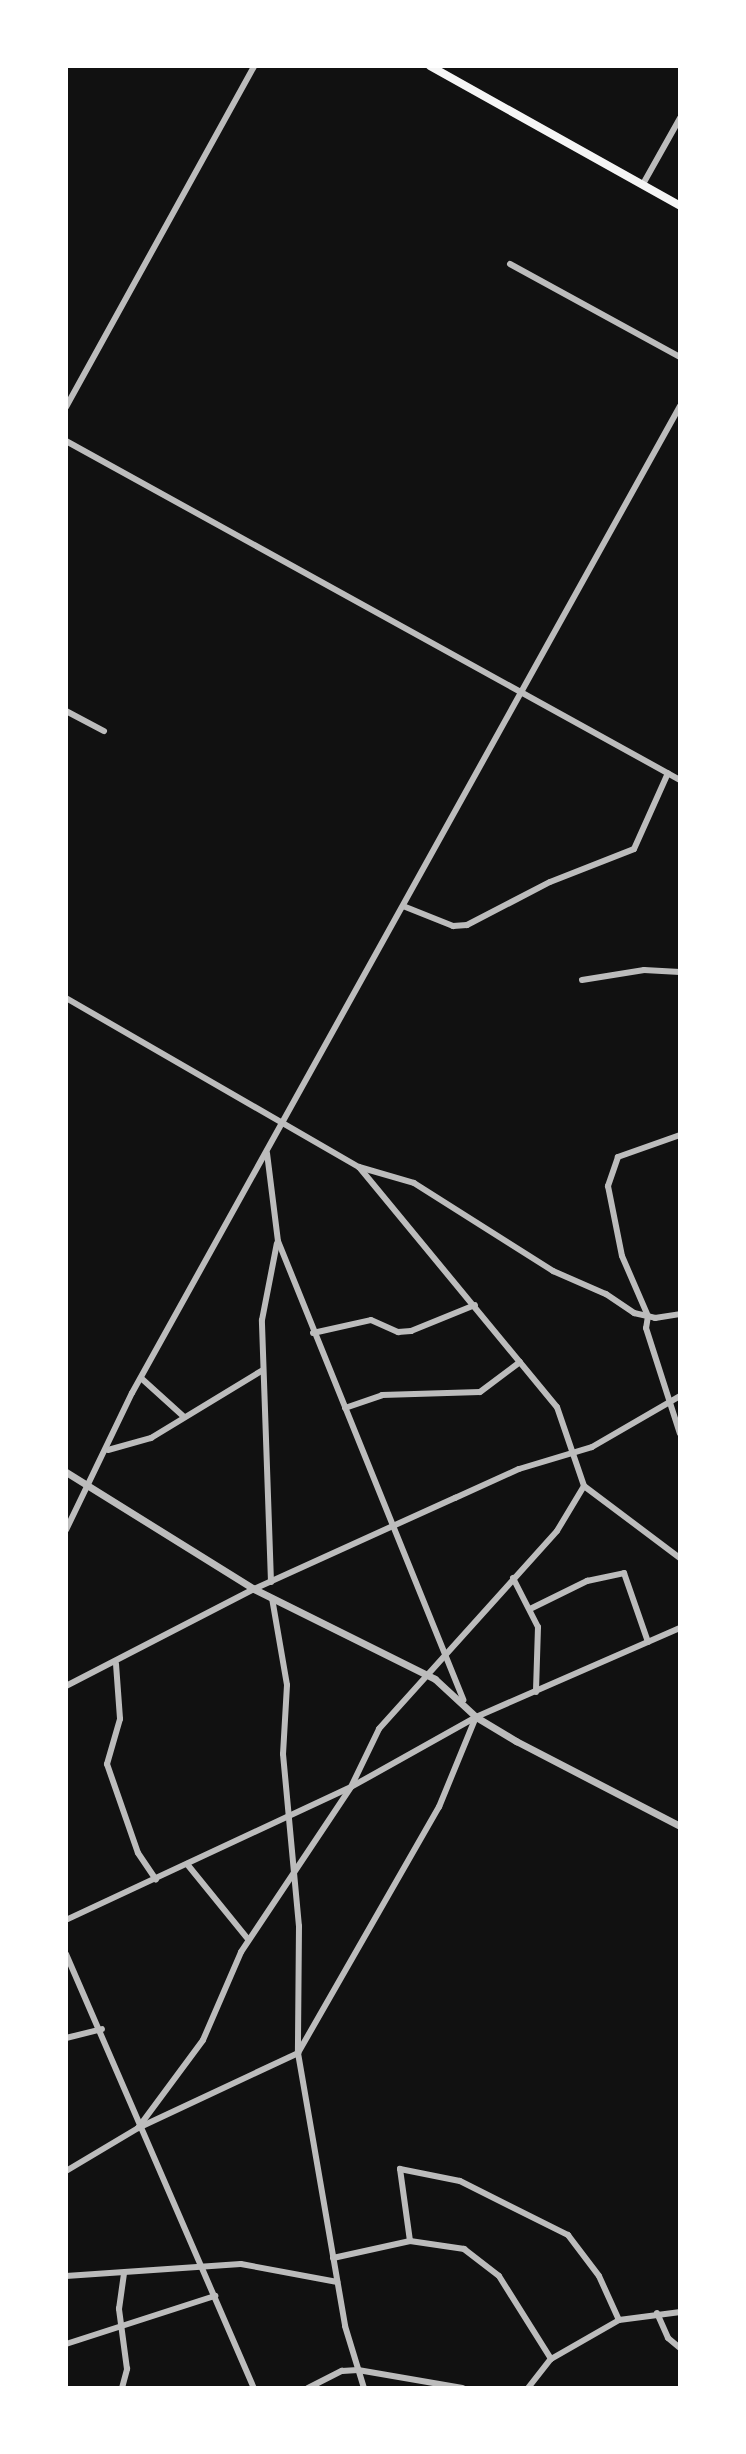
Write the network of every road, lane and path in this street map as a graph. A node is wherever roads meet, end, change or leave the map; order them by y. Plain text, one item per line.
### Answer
1 (254, 66) edge
2 (430, 66) edge
3 (680, 118) edge
4 (643, 184) junction
5 (680, 206) edge
6 (510, 264) dead end
7 (680, 357) edge
8 (680, 406) edge
9 (66, 407) edge
10 (66, 441) edge
11 (520, 693) junction
12 (66, 711) edge
13 (104, 731) dead end
14 (668, 773) junction
15 (680, 780) edge
16 (403, 906) junction
17 (680, 972) edge
18 (582, 980) dead end
19 (66, 998) edge
20 (283, 1124) junction
21 (680, 1135) edge
22 (267, 1153) junction
23 (359, 1167) junction
24 (278, 1241) junction
25 (475, 1305) junction
26 (680, 1314) edge
27 (648, 1316) junction
28 (313, 1333) junction
29 (520, 1362) junction
30 (263, 1370) junction
31 (141, 1378) junction
32 (680, 1396) edge
33 (672, 1401) junction
34 (345, 1408) junction
35 (183, 1416) junction
36 (680, 1434) edge
37 (107, 1450) junction
38 (574, 1455) junction
39 (66, 1472) edge
40 (70, 1478) edge
41 (92, 1485) junction
42 (584, 1486) junction
43 (392, 1526) junction
44 (66, 1530) edge
45 (680, 1558) edge
46 (513, 1578) junction
47 (271, 1582) junction
48 (254, 1589) junction
49 (272, 1598) junction
50 (530, 1609) junction
51 (680, 1628) edge
52 (648, 1642) junction
53 (446, 1649) junction
54 (116, 1664) junction
55 (427, 1675) junction
56 (66, 1686) edge
57 (536, 1692) junction
58 (463, 1700) junction
59 (476, 1717) junction
60 (351, 1787) junction
61 (286, 1817) junction
62 (680, 1826) edge
63 (187, 1864) junction
64 (293, 1871) junction
65 (156, 1880) junction
66 (66, 1920) edge
67 (248, 1939) junction
68 (66, 1954) edge
69 (102, 2029) junction
70 (66, 2038) edge
71 (298, 2053) junction
72 (138, 2128) junction
73 (66, 2171) edge
74 (410, 2241) junction
75 (333, 2258) junction
76 (198, 2264) junction
77 (124, 2274) junction
78 (66, 2276) edge
79 (337, 2282) junction
80 (215, 2296) junction
81 (680, 2312) edge
82 (657, 2313) junction
83 (619, 2320) junction
84 (122, 2328) junction
85 (66, 2344) edge
86 (680, 2348) edge
87 (551, 2359) junction
88 (358, 2370) junction
89 (122, 2388) edge
90 (254, 2388) edge
91 (308, 2388) edge
92 (364, 2388) edge
93 (462, 2388) edge
94 (528, 2388) edge

1 - 9 street
2 - 4 main road
3 - 4 street
4 - 5 main road
6 - 7 street
8 - 11 street
10 - 11 street
11 - 14 street
11 - 16 street
12 - 13 street
14 - 15 street
14 - 16 street
16 - 20 street
17 - 18 street
19 - 20 street
20 - 22 street
20 - 23 street
21 - 27 street
22 - 24 street
22 - 31 street
23 - 25 street
23 - 27 street
24 - 28 street
24 - 30 street
25 - 28 street
25 - 29 street
26 - 27 street
27 - 33 street
28 - 34 street
29 - 34 street
29 - 38 street
30 - 35 street
30 - 47 street
31 - 35 street
31 - 37 street
32 - 33 street
33 - 36 street
33 - 38 street
34 - 43 street
35 - 37 street
37 - 41 street
38 - 42 street
38 - 43 street
39 - 40 street
40 - 41 street
41 - 44 street
41 - 48 street
42 - 45 street
42 - 46 street
43 - 47 street
43 - 53 street
46 - 50 street
46 - 53 street
47 - 48 street
48 - 49 street
48 - 54 street
49 - 55 street
49 - 61 street
50 - 52 street
50 - 57 street
51 - 52 street
52 - 57 street
53 - 55 street
53 - 58 street
54 - 56 street
54 - 65 street
55 - 58 street
55 - 60 street
57 - 59 street
58 - 59 street
59 - 60 street
59 - 62 street
59 - 71 street
60 - 61 street
60 - 64 street
61 - 63 street
61 - 64 street
63 - 65 street
63 - 67 street
64 - 67 street
64 - 71 street
65 - 66 street
67 - 72 street
68 - 69 street
69 - 70 street
69 - 72 street
71 - 72 street
71 - 75 street
72 - 73 street
72 - 76 street
74 - 75 street
74 - 83 street
74 - 87 street
75 - 79 street
76 - 77 street
76 - 79 street
76 - 80 street
77 - 78 street
77 - 84 street
79 - 88 street
80 - 84 street
80 - 90 street
81 - 82 street
82 - 83 street
82 - 86 street
83 - 87 street
84 - 85 street
84 - 89 street
87 - 94 street
88 - 91 street
88 - 92 street
88 - 93 street

